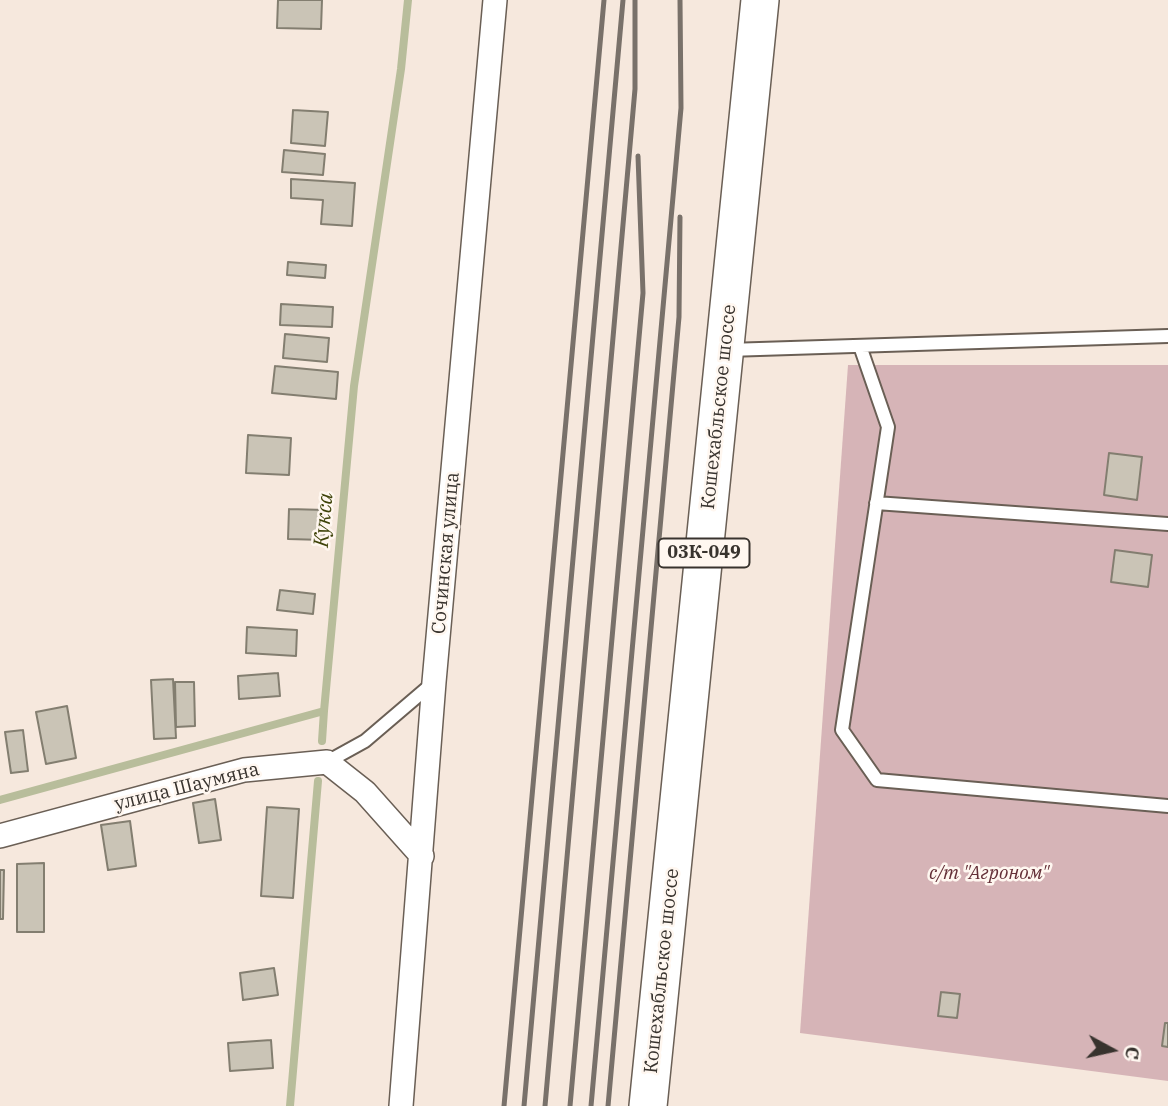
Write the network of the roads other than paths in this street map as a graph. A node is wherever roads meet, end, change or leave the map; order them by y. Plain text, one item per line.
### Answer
1 (495, 0) edge
2 (761, 0) edge
3 (1168, 336) edge
4 (860, 346) junction
5 (725, 350) junction
6 (876, 503) junction
7 (1168, 524) edge
8 (434, 682) junction
9 (327, 762) junction
10 (1168, 806) edge
11 (0, 836) edge
12 (422, 856) junction
13 (401, 1106) edge
14 (648, 1106) edge

1 - 8 street, Сочинская улица
2 - 5 main road, Кошехабльское шоссе / 03К-049
3 - 4 lane
4 - 5 lane
4 - 6 lane
5 - 14 main road, Кошехабльское шоссе / 03К-049
6 - 7 lane
6 - 10 lane
8 - 9 lane
8 - 12 street, Сочинская улица
9 - 11 street, улица Шаумяна
9 - 12 street
12 - 13 street, Сочинская улица

